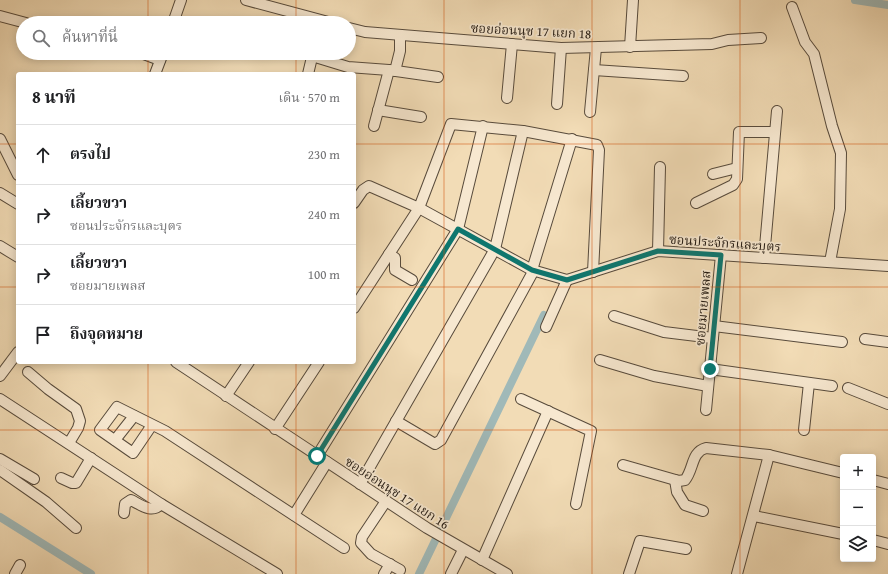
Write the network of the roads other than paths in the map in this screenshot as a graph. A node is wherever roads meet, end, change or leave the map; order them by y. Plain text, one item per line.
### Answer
1 (181, 0) edge
2 (246, 0) edge
3 (633, 0) edge
4 (792, 7) dead end
5 (0, 16) edge
6 (175, 16) edge
7 (302, 16) edge
8 (16, 20) edge
9 (356, 30) edge
10 (400, 35) junction
11 (761, 38) dead end
12 (512, 44) junction
13 (630, 47) junction
14 (561, 48) junction
15 (596, 48) junction
16 (160, 60) edge
17 (311, 60) edge
18 (323, 60) edge
19 (594, 70) junction
20 (347, 71) edge
21 (392, 71) junction
22 (155, 72) edge
23 (308, 72) edge
24 (683, 76) dead end
25 (438, 77) dead end
26 (507, 98) dead end
27 (556, 104) dead end
28 (378, 110) junction
29 (777, 111) dead end
30 (590, 112) dead end
31 (421, 117) dead end
32 (374, 126) dead end
33 (483, 126) junction
34 (523, 131) junction
35 (775, 132) junction
36 (572, 139) junction
37 (1, 143) edge
38 (660, 167) dead end
39 (738, 168) junction
40 (16, 171) edge
41 (713, 174) dead end
42 (0, 193) edge
43 (356, 200) edge
44 (16, 203) edge
45 (696, 203) dead end
46 (419, 208) junction
47 (458, 229) junction
48 (0, 246) edge
49 (495, 249) junction
50 (658, 251) junction
51 (389, 254) junction
52 (721, 255) junction
53 (16, 256) edge
54 (764, 258) junction
55 (830, 262) junction
56 (888, 266) edge
57 (533, 270) junction
58 (593, 272) junction
59 (412, 280) dead end
60 (567, 280) junction
61 (356, 305) edge
62 (614, 316) dead end
63 (714, 326) junction
64 (546, 327) dead end
65 (713, 338) junction
66 (865, 339) dead end
67 (842, 342) dead end
68 (888, 342) edge
69 (16, 355) edge
70 (600, 360) dead end
71 (179, 364) edge
72 (248, 364) edge
73 (318, 364) edge
74 (710, 369) junction
75 (28, 372) dead end
76 (0, 376) edge
77 (809, 383) junction
78 (708, 386) junction
79 (832, 386) dead end
80 (848, 388) dead end
81 (226, 396) junction
82 (0, 399) edge
83 (521, 399) dead end
84 (888, 404) edge
85 (706, 410) dead end
86 (548, 411) junction
87 (134, 416) junction
88 (396, 421) junction
89 (152, 425) junction
90 (276, 429) junction
91 (804, 430) dead end
92 (115, 440) junction
93 (69, 443) junction
94 (769, 455) junction
95 (317, 456) junction
96 (92, 458) junction
97 (0, 459) edge
98 (327, 462) junction
99 (623, 465) dead end
100 (0, 470) edge
101 (840, 472) edge
102 (61, 478) dead end
103 (34, 480) dead end
104 (675, 480) junction
105 (876, 481) edge
106 (360, 484) junction
107 (888, 484) edge
108 (386, 501) junction
109 (161, 504) junction
110 (576, 504) dead end
111 (703, 511) dead end
112 (124, 513) dead end
113 (294, 515) junction
114 (754, 516) junction
115 (76, 528) dead end
116 (840, 533) edge
117 (876, 541) edge
118 (888, 544) edge
119 (344, 548) dead end
120 (686, 549) dead end
121 (464, 550) junction
122 (482, 560) junction
123 (390, 564) junction
124 (400, 570) dead end
125 (277, 574) edge
126 (384, 574) edge
127 (451, 574) edge
128 (507, 574) edge
129 (630, 574) edge
130 (737, 574) edge

1 - 6 street
2 - 7 street
3 - 13 street
4 - 55 street
5 - 8 street
9 - 10 street, ซอยอ่อนนุช 17 แยก 18
10 - 12 street, ซอยอ่อนนุช 17 แยก 18
10 - 21 street
11 - 13 street, ซอยอ่อนนุช 17 แยก 18
12 - 14 street, ซอยอ่อนนุช 17 แยก 18
12 - 26 street
13 - 15 street, ซอยอ่อนนุช 17 แยก 18
14 - 15 street, ซอยอ่อนนุช 17 แยก 18
14 - 27 street
15 - 19 street
16 - 22 street
17 - 23 street
18 - 20 street
19 - 24 street
19 - 30 street
20 - 21 street
21 - 25 street
21 - 28 street
28 - 31 street
28 - 32 street
29 - 35 street
33 - 34 street
33 - 46 street
33 - 47 street
34 - 36 street
34 - 49 street
35 - 39 street
35 - 54 street
36 - 57 street
36 - 58 street
37 - 40 street
38 - 50 street
39 - 41 street
39 - 45 street
42 - 44 street
43 - 46 street
46 - 47 street
46 - 51 street
47 - 49 street
47 - 95 street
48 - 53 street
49 - 57 street
49 - 88 street
50 - 52 street, ซอนประจักรและบุตร
50 - 58 street, ซอนประจักรและบุตร
51 - 59 street
51 - 61 street
52 - 54 street, ซอนประจักรและบุตร
52 - 63 street, ซอยมายเพลส
54 - 55 street, ซอนประจักรและบุตร
55 - 56 street, ซอนประจักรและบุตร
57 - 60 street
57 - 88 street
58 - 60 street, ซอนประจักรและบุตร
60 - 64 street
62 - 65 street
63 - 65 street, ซอยมายเพลส
63 - 67 street
65 - 74 street, ซอยมายเพลส
66 - 68 street
69 - 76 street
70 - 78 street
71 - 81 street, ซอยอ่อนนุช 17 แยก 16
72 - 81 street
73 - 90 street
74 - 77 street
74 - 78 street, ซอยมายเพลส
75 - 93 street
77 - 79 street
77 - 91 street
78 - 85 street, ซอยมายเพลส
80 - 84 street
81 - 90 street, ซอยอ่อนนุช 17 แยก 16
82 - 93 street
83 - 86 street
86 - 110 street
86 - 122 street
87 - 89 street
87 - 92 street
87 - 92 street
88 - 106 street
89 - 92 street
89 - 113 street
90 - 95 street, ซอยอ่อนนุช 17 แยก 16
93 - 96 street
94 - 101 street
94 - 104 street
94 - 114 street
95 - 98 street, ซอยอ่อนนุช 17 แยก 16
96 - 102 street
96 - 109 street
97 - 103 street
98 - 106 street, ซอยอ่อนนุช 17 แยก 16
98 - 113 street
99 - 104 street
100 - 115 street
104 - 111 street
105 - 107 street
106 - 108 street, ซอยอ่อนนุช 17 แยก 16
108 - 121 street, ซอยอ่อนนุช 17 แยก 16
108 - 123 street
109 - 112 street
109 - 125 street
113 - 119 street
114 - 116 street
114 - 130 street
117 - 118 street
120 - 129 street
121 - 122 street, ซอยอ่อนนุช 17 แยก 16
121 - 127 street
122 - 128 street, ซอยอ่อนนุช 17 แยก 16
123 - 124 street
123 - 126 street

